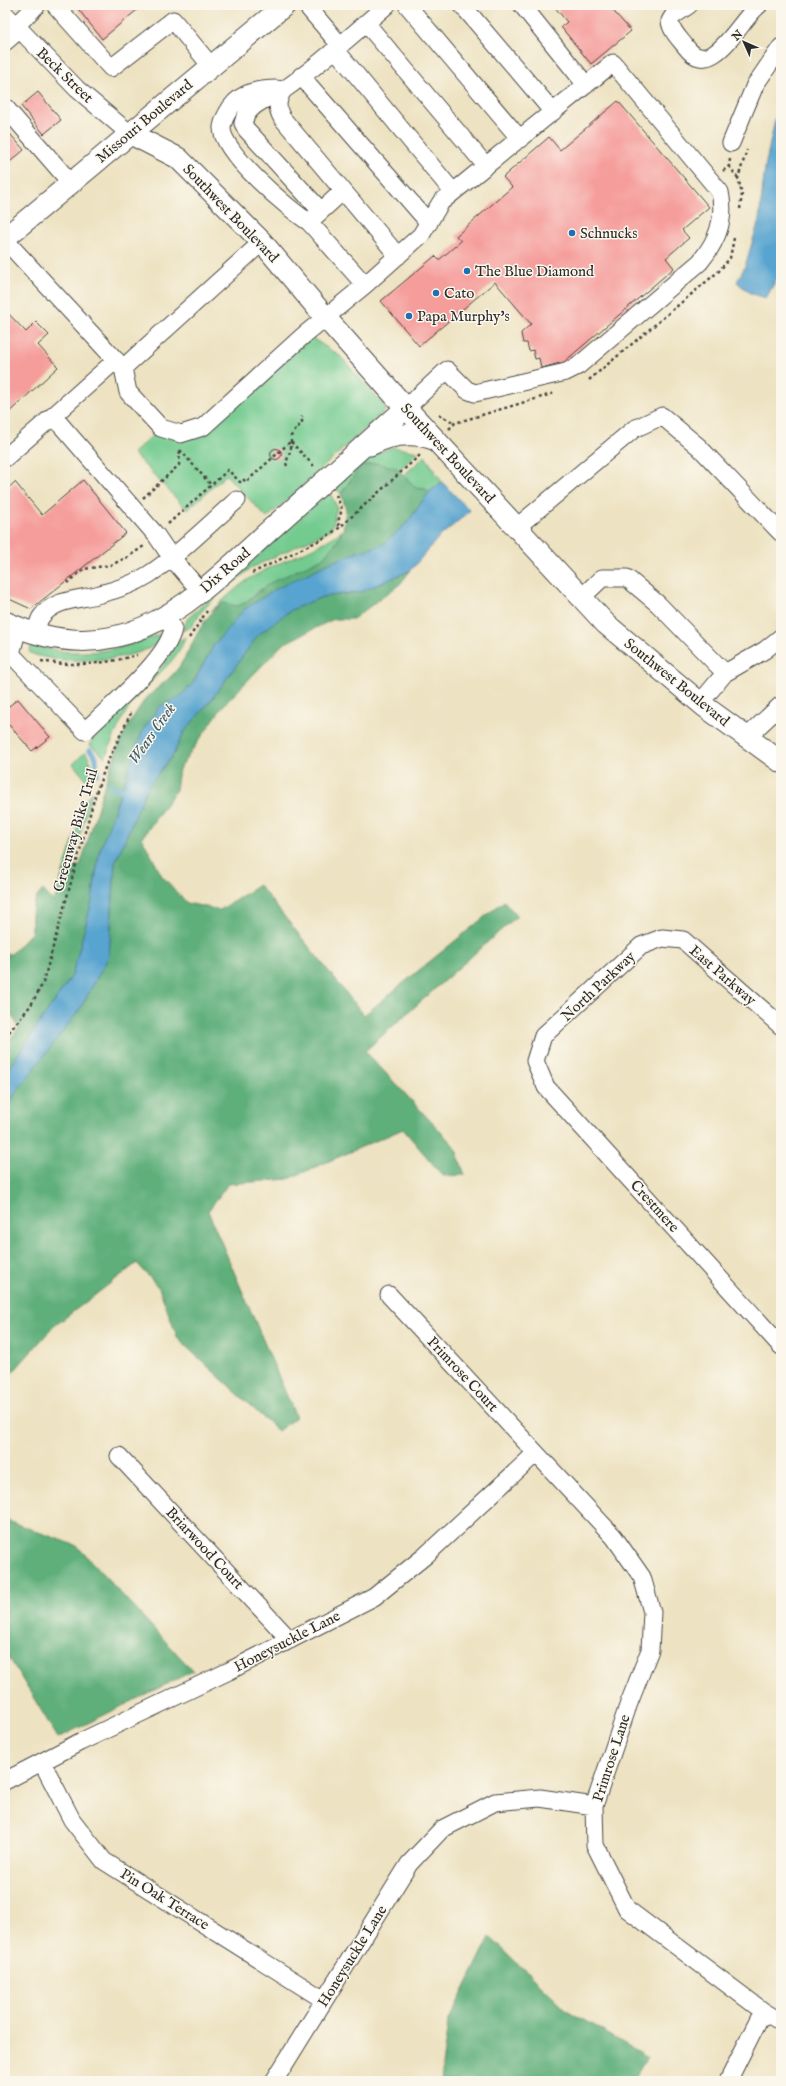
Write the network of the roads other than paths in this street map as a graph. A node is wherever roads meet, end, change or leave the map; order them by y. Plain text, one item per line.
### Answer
1 (37, 5) edge
2 (54, 5) edge
3 (285, 5) edge
4 (306, 5) edge
5 (387, 5) edge
6 (407, 5) edge
7 (462, 5) edge
8 (522, 5) edge
9 (689, 5) edge
10 (752, 7) edge
11 (366, 22) junction
12 (13, 23) edge
13 (5, 42) edge
14 (337, 47) junction
15 (781, 47) edge
16 (211, 66) junction
17 (301, 76) junction
18 (586, 85) junction
19 (284, 89) junction
20 (5, 107) edge
21 (553, 112) junction
22 (129, 133) junction
23 (520, 139) junction
24 (731, 142) road end
25 (486, 166) junction
26 (70, 182) junction
27 (343, 191) junction
28 (453, 192) junction
29 (315, 216) junction
30 (428, 223) junction
31 (5, 239) edge
32 (262, 242) junction
33 (398, 256) junction
34 (365, 285) junction
35 (324, 317) junction
36 (119, 364) junction
37 (406, 408) junction
38 (53, 416) junction
39 (429, 446) junction
40 (355, 453) junction
41 (5, 458) edge
42 (237, 500) dead end
43 (517, 527) junction
44 (781, 533) edge
45 (171, 557) junction
46 (581, 598) junction
47 (206, 599) junction
48 (166, 617) junction
49 (20, 628) edge
50 (781, 637) edge
51 (725, 673) junction
52 (700, 703) junction
53 (781, 704) edge
54 (747, 737) junction
55 (781, 762) edge
56 (683, 940) joint
57 (781, 1026) edge
58 (535, 1062) joint
59 (389, 1295) dead end
60 (781, 1346) edge
61 (536, 1453) junction
62 (119, 1456) dead end
63 (290, 1640) junction
64 (42, 1762) junction
65 (5, 1781) edge
66 (594, 1806) junction
67 (324, 2000) junction
68 (763, 2011) junction
69 (781, 2022) edge
70 (274, 2081) edge
71 (728, 2081) edge

1 - 12 street
2 - 16 street
3 - 16 main road, Missouri Boulevard
4 - 14 street
5 - 11 street
6 - 23 street
7 - 21 street
8 - 18 street
9 - 10 street
11 - 14 street
11 - 25 street
12 - 13 street
12 - 22 street, Beck Street
14 - 17 street
14 - 28 street
15 - 24 street
16 - 22 main road, Missouri Boulevard
17 - 19 street
17 - 30 street
18 - 21 street
18 - 37 street
19 - 27 street
19 - 29 street
19 - 29 street
20 - 26 street
21 - 23 street
22 - 26 main road, Missouri Boulevard
22 - 32 main road, Southwest Boulevard
23 - 25 street
25 - 28 street
26 - 31 main road, Missouri Boulevard
27 - 29 street
27 - 33 street
28 - 30 street
29 - 34 street
30 - 33 street
31 - 36 street
32 - 35 main road, Southwest Boulevard
32 - 36 street
33 - 34 street
34 - 35 street
35 - 36 street
35 - 37 main road, Southwest Boulevard
36 - 38 street
37 - 39 main road, Southwest Boulevard
37 - 40 main road, Dix Road
38 - 41 street
38 - 45 street
39 - 40 main road
39 - 43 main road, Southwest Boulevard
40 - 47 main road, Dix Road
42 - 45 street
43 - 44 street
43 - 46 main road, Southwest Boulevard
45 - 47 street
45 - 49 street
46 - 51 street
46 - 52 main road, Southwest Boulevard
47 - 48 main road, Dix Road
48 - 49 main road, Dix Road
48 - 49 street
50 - 51 street
51 - 52 street
52 - 54 main road, Southwest Boulevard
53 - 54 street
54 - 55 main road, Southwest Boulevard
56 - 57 street, East Parkway
56 - 58 street, North Parkway
58 - 60 street, Crestmere
59 - 61 street, Primrose Court
61 - 63 street, Honeysuckle Lane
61 - 66 street, Primrose Lane
62 - 63 street, Briarwood Court
63 - 64 street, Honeysuckle Lane
64 - 65 street, Honeysuckle Lane
64 - 67 street, Pin Oak Terrace
66 - 67 street, Honeysuckle Lane
66 - 68 street, Primrose Lane
67 - 70 street, Honeysuckle Lane
68 - 69 street, Primrose Lane
68 - 71 street

